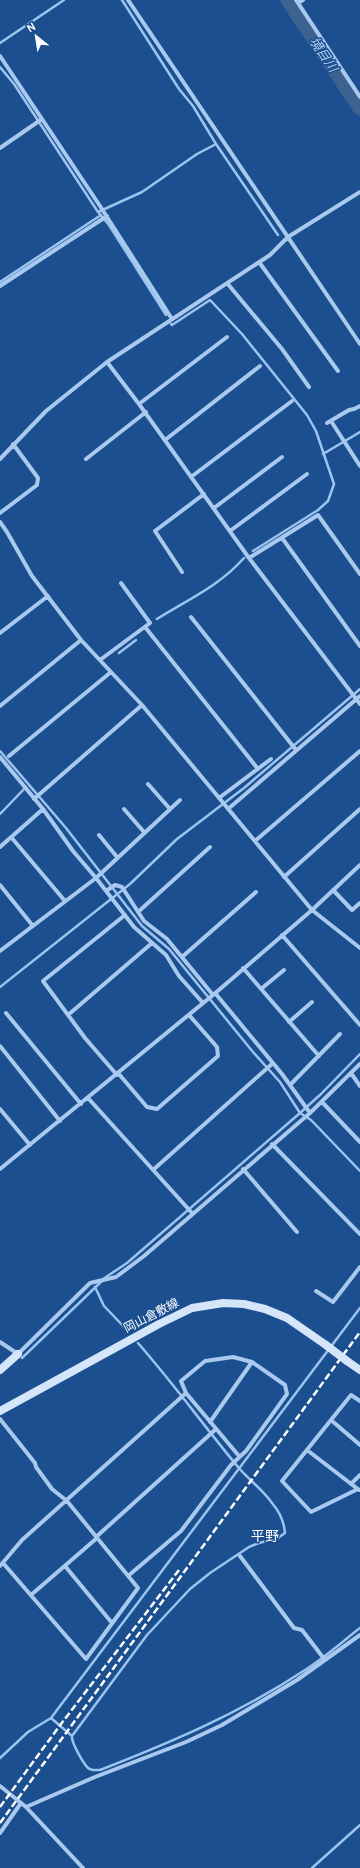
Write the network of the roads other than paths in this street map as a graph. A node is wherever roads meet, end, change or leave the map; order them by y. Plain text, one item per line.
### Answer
1 (128, 0) edge
2 (303, 0) edge
3 (297, 2) edge
4 (0, 56) edge
5 (360, 97) edge
6 (40, 120) junction
7 (0, 148) edge
8 (360, 192) edge
9 (106, 215) junction
10 (288, 237) junction
11 (259, 262) junction
12 (227, 283) junction
13 (0, 286) edge
14 (172, 319) junction
15 (227, 337) dead end
16 (360, 344) edge
17 (107, 362) junction
18 (260, 366) dead end
19 (338, 371) dead end
20 (310, 387) dead end
21 (292, 401) dead end
22 (139, 404) junction
23 (360, 406) edge
24 (146, 412) junction
25 (165, 440) junction
26 (13, 444) junction
27 (282, 457) dead end
28 (0, 459) edge
29 (86, 460) dead end
30 (360, 466) edge
31 (307, 474) dead end
32 (191, 476) junction
33 (204, 494) junction
34 (214, 508) junction
35 (0, 513) edge
36 (0, 522) edge
37 (230, 531) junction
38 (282, 538) junction
39 (249, 558) junction
40 (182, 572) dead end
41 (360, 574) edge
42 (121, 583) dead end
43 (48, 596) junction
44 (191, 617) dead end
45 (145, 626) junction
46 (0, 633) edge
47 (81, 640) junction
48 (360, 646) edge
49 (100, 660) junction
50 (112, 672) junction
51 (355, 696) edge
52 (360, 704) edge
53 (142, 705) junction
54 (0, 706) edge
55 (296, 749) junction
56 (360, 751) edge
57 (10, 756) dead end
58 (0, 758) edge
59 (271, 759) dead end
60 (258, 769) junction
61 (148, 784) dead end
62 (35, 798) junction
63 (180, 800) dead end
64 (224, 803) junction
65 (124, 808) dead end
66 (43, 809) junction
67 (170, 809) junction
68 (360, 809) edge
69 (144, 832) junction
70 (99, 835) dead end
71 (11, 837) junction
72 (255, 841) junction
73 (0, 846) edge
74 (210, 847) dead end
75 (117, 857) junction
76 (360, 865) edge
77 (97, 876) junction
78 (284, 877) junction
79 (0, 885) edge
80 (333, 890) junction
81 (110, 891) junction
82 (256, 892) dead end
83 (65, 901) junction
84 (360, 903) edge
85 (312, 910) junction
86 (138, 912) junction
87 (125, 915) junction
88 (33, 926) junction
89 (282, 935) junction
90 (152, 943) junction
91 (360, 948) edge
92 (1, 949) edge
93 (182, 957) junction
94 (244, 968) junction
95 (284, 970) dead end
96 (261, 989) junction
97 (211, 996) junction
98 (312, 1002) dead end
99 (203, 1003) junction
100 (6, 1013) dead end
101 (68, 1015) junction
102 (188, 1015) junction
103 (289, 1022) junction
104 (360, 1025) edge
105 (340, 1034) dead end
106 (0, 1046) edge
107 (319, 1056) junction
108 (272, 1064) junction
109 (360, 1064) edge
110 (351, 1073) junction
111 (117, 1074) junction
112 (290, 1085) junction
113 (360, 1086) edge
114 (88, 1098) junction
115 (322, 1102) junction
116 (81, 1104) junction
117 (0, 1109) edge
118 (307, 1111) junction
119 (60, 1121) junction
120 (360, 1142) edge
121 (272, 1144) junction
122 (30, 1145) junction
123 (0, 1169) edge
124 (243, 1169) junction
125 (153, 1170) junction
126 (190, 1211) junction
127 (296, 1232) dead end
128 (360, 1234) edge
129 (360, 1267) edge
130 (316, 1292) dead end
131 (0, 1342) edge
132 (18, 1354) junction
133 (252, 1362) junction
134 (0, 1370) edge
135 (360, 1370) edge
136 (185, 1394) junction
137 (360, 1401) edge
138 (0, 1411) edge
139 (0, 1419) edge
140 (331, 1420) junction
141 (210, 1422) junction
142 (215, 1430) junction
143 (360, 1445) edge
144 (307, 1450) junction
145 (238, 1457) junction
146 (360, 1475) edge
147 (351, 1484) junction
148 (359, 1490) edge
149 (67, 1501) junction
150 (97, 1537) junction
151 (240, 1556) dead end
152 (2, 1565) edge
153 (65, 1566) junction
154 (128, 1576) junction
155 (31, 1595) junction
156 (112, 1623) junction
157 (360, 1635) edge
158 (324, 1658) junction
159 (1, 1789) edge
160 (21, 1804) junction
161 (26, 1807) junction
162 (0, 1833) edge
163 (83, 1868) edge

1 - 10 street
2 - 3 street
3 - 5 street
4 - 6 street
6 - 7 street
6 - 9 street
8 - 10 street
9 - 13 street
9 - 14 street
10 - 11 street
10 - 16 street
11 - 12 street
11 - 19 street
12 - 14 street
12 - 20 street
14 - 17 street
15 - 22 street
17 - 22 street
17 - 26 street
18 - 25 street
21 - 32 street
22 - 24 street
23 - 30 street
24 - 25 street
24 - 29 street
25 - 32 street
26 - 28 street
26 - 35 street
27 - 34 street
31 - 37 street
32 - 33 street
33 - 34 street
33 - 40 street
34 - 37 street
36 - 43 street
37 - 39 street
38 - 39 street
38 - 41 street
38 - 48 street
39 - 51 street
42 - 45 street
43 - 46 street
43 - 47 street
44 - 55 street
45 - 49 street
45 - 60 street
47 - 49 street
47 - 54 street
49 - 50 street
50 - 53 street
50 - 57 street
51 - 52 street
51 - 55 street
53 - 62 street
53 - 64 street
55 - 64 street
56 - 72 street
58 - 62 street
59 - 60 street
60 - 64 street
61 - 67 street
62 - 66 street
63 - 67 street
64 - 72 street
65 - 69 street
66 - 71 street
66 - 77 street
67 - 69 street
68 - 78 street
69 - 75 street
70 - 75 street
71 - 73 street
71 - 83 street
72 - 78 street
74 - 86 street
75 - 77 street
76 - 80 street
77 - 81 street
77 - 83 street
78 - 85 street
79 - 88 street
80 - 84 street
80 - 85 street
81 - 86 street
81 - 87 street
82 - 93 street
83 - 88 street
85 - 89 street
85 - 91 street
86 - 93 street
87 - 90 street
87 - 101 street
88 - 92 street
89 - 94 street
89 - 104 street
90 - 99 street
90 - 101 street
93 - 97 street
94 - 96 street
94 - 97 street
95 - 96 street
96 - 103 street
97 - 99 street
97 - 108 street
98 - 103 street
99 - 102 street
100 - 116 street
101 - 111 street
102 - 111 street
102 - 111 street
103 - 107 street
105 - 107 street
106 - 119 street
107 - 112 street
108 - 112 street
108 - 125 street
109 - 110 street
110 - 113 street
110 - 115 street
111 - 114 street
112 - 118 street
114 - 116 street
114 - 125 street
115 - 118 street
115 - 120 street
116 - 119 street
117 - 122 street
118 - 121 street
119 - 122 street
121 - 124 street
121 - 128 street
122 - 123 street
124 - 126 street
124 - 127 street
125 - 126 street
126 - 132 street
129 - 130 street
131 - 132 street
132 - 134 main road
133 - 136 street
133 - 141 street
133 - 145 street
135 - 138 main road, 岡山倉敷線, bridge
136 - 141 street
136 - 149 street
137 - 140 street
139 - 149 street
140 - 143 street
140 - 144 street
141 - 142 street
142 - 145 street
142 - 150 street
144 - 147 street
144 - 148 street
145 - 154 street
146 - 147 street
147 - 148 street
149 - 150 street
149 - 152 street
150 - 153 street
150 - 154 street
151 - 158 street
152 - 155 street
153 - 155 street
153 - 156 street
154 - 156 street
155 - 156 street
157 - 158 street
158 - 161 street
159 - 160 street
160 - 161 street
160 - 162 street
161 - 163 street

